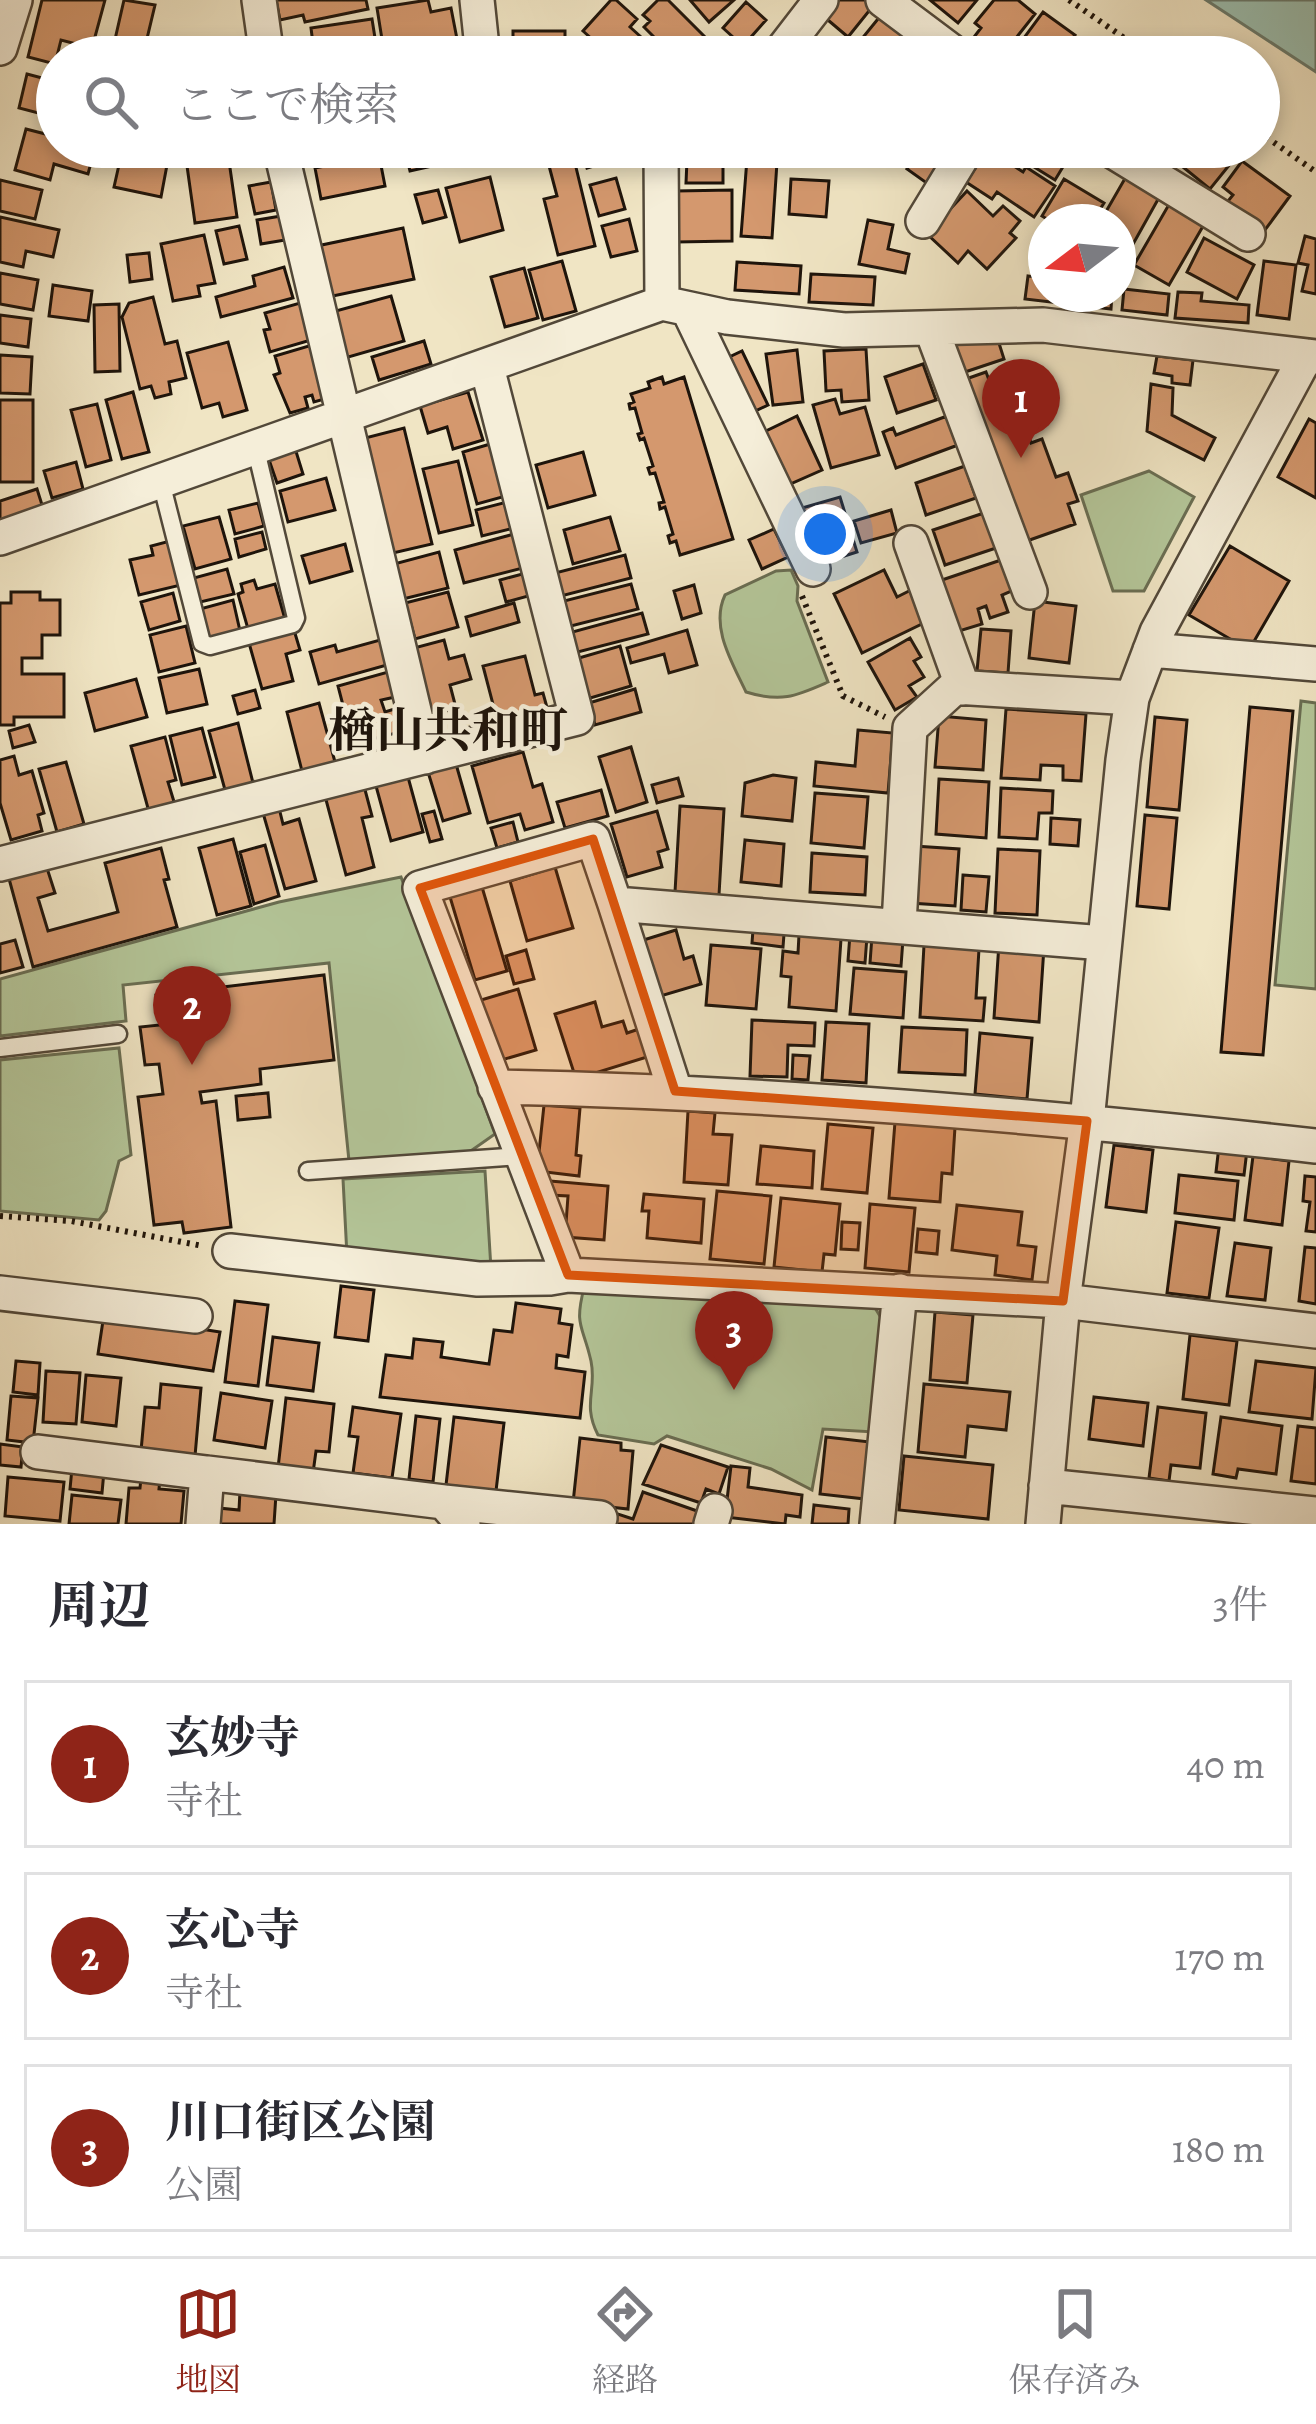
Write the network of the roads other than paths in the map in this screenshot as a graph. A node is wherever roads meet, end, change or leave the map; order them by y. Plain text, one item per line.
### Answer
1 (15, 0) edge
2 (259, 0) edge
3 (477, 0) edge
4 (821, 0) edge
5 (884, 0) edge
6 (264, 36) edge
7 (481, 36) edge
8 (793, 36) edge
9 (931, 36) edge
10 (0, 48) edge
11 (285, 168) edge
12 (663, 168) edge
13 (955, 168) edge
14 (1140, 168) edge
15 (923, 221) dead end
16 (1248, 234) dead end
17 (675, 306) junction
18 (932, 328) junction
19 (1311, 356) edge
20 (487, 367) junction
21 (345, 418) junction
22 (256, 450) junction
23 (161, 482) junction
24 (0, 538) edge
25 (911, 543) dead end
26 (813, 569) road end
27 (1030, 592) dead end
28 (1150, 650) junction
29 (1316, 664) edge
30 (963, 688) junction
31 (1132, 698) junction
32 (425, 757) junction
33 (0, 864) edge
34 (615, 904) junction
35 (899, 924) junction
36 (1104, 943) junction
37 (118, 1034) dead end
38 (0, 1048) edge
39 (495, 1087) junction
40 (676, 1090) junction
41 (1088, 1121) junction
42 (1316, 1146) edge
43 (522, 1156) junction
44 (308, 1172) dead end
45 (230, 1252) road end
46 (568, 1274) junction
47 (900, 1291) junction
48 (0, 1293) edge
49 (1063, 1301) junction
50 (195, 1316) dead end
51 (1316, 1331) edge
52 (38, 1452) dead end
53 (207, 1473) junction
54 (1046, 1486) junction
55 (454, 1513) edge
56 (1316, 1514) edge
57 (600, 1517) dead end
58 (203, 1524) edge
59 (877, 1524) edge
60 (1042, 1524) edge

1 - 10 street
2 - 6 street
3 - 7 street
4 - 8 street
5 - 9 street
11 - 21 street
12 - 17 street
13 - 15 street
14 - 16 street
17 - 18 street
17 - 20 street
17 - 26 street
18 - 19 street
18 - 27 street
19 - 28 street
20 - 21 street
20 - 32 street
21 - 22 street
21 - 32 street
22 - 23 street
22 - 23 lane
23 - 24 street
25 - 30 street
28 - 29 street
28 - 31 street
30 - 31 street
30 - 35 street
31 - 36 street
32 - 33 street
34 - 35 street
34 - 39 street
34 - 40 street
35 - 36 street
36 - 41 street
37 - 38 lane
39 - 40 street
39 - 43 street
40 - 41 street
41 - 42 street
41 - 49 street
43 - 44 lane
43 - 46 street
45 - 46 street
46 - 47 street
47 - 49 street
47 - 59 street
48 - 50 street
49 - 51 street
49 - 54 street
52 - 53 street
53 - 55 street
53 - 58 street
54 - 56 street
54 - 60 street
55 - 57 street

